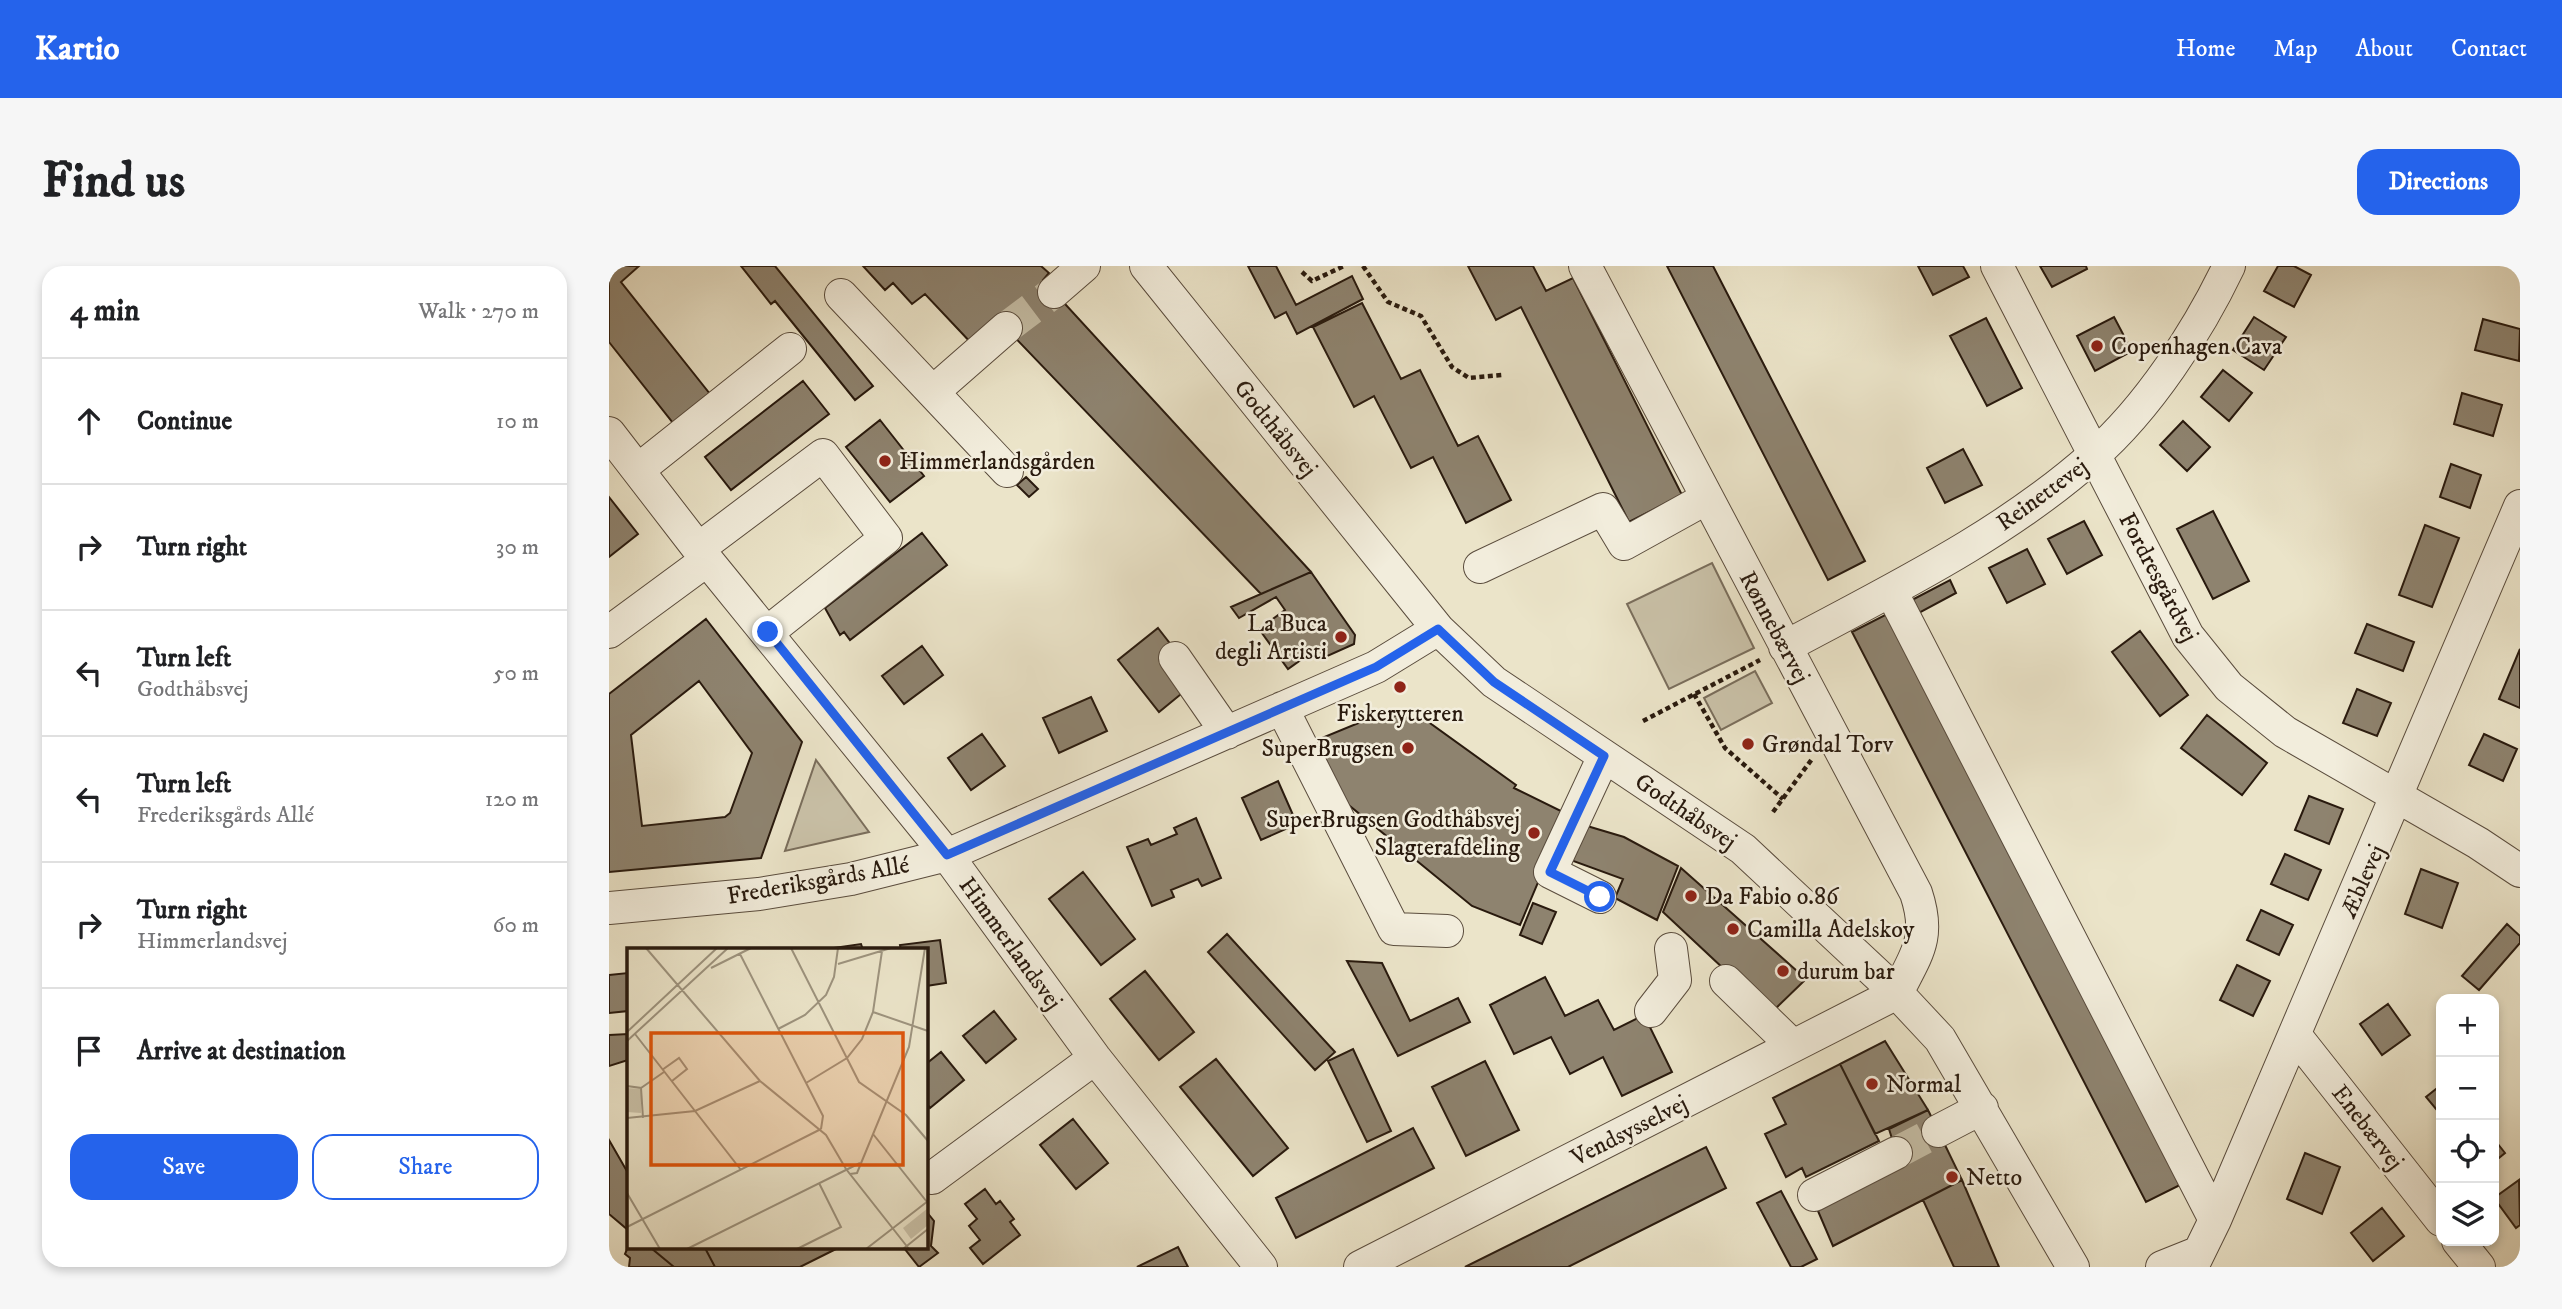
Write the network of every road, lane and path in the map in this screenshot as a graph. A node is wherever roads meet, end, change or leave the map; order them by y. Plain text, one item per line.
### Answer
1 (1084, 266) edge
2 (1146, 266) edge
3 (1344, 266) edge
4 (1363, 266) edge
5 (1585, 266) edge
6 (1997, 266) edge
7 (2229, 266) edge
8 (1302, 272) dead end
9 (1054, 292) tunnel mouth
10 (841, 295) dead end
11 (1006, 328) tunnel mouth
12 (790, 349) dead end
13 (1502, 375) dead end
14 (934, 391) junction
15 (609, 433) edge
16 (2094, 455) junction
17 (638, 470) junction
18 (1007, 471) dead end
19 (1707, 498) junction
20 (2520, 506) edge
21 (703, 554) junction
22 (1480, 567) dead end
23 (1891, 591) junction
24 (1438, 629) junction
25 (609, 632) edge
26 (768, 632) junction
27 (1786, 647) junction
28 (1175, 658) dead end
29 (1694, 694) junction
30 (1282, 708) junction
31 (1643, 721) dead end
32 (1227, 733) junction
33 (1831, 733) junction
34 (1604, 756) junction
35 (1783, 799) junction
36 (2397, 799) junction
37 (1773, 812) dead end
38 (947, 855) junction
39 (2520, 871) edge
40 (1600, 897) dead end
41 (609, 908) edge
42 (1447, 931) dead end
43 (1671, 949) dead end
44 (1726, 981) dead end
45 (1898, 993) junction
46 (1651, 1011) dead end
47 (2295, 1035) junction
48 (1793, 1046) junction
49 (1095, 1058) junction
50 (1982, 1108) junction
51 (1938, 1131) tunnel mouth
52 (1896, 1153) tunnel mouth
53 (932, 1178) dead end
54 (1814, 1195) dead end
55 (2436, 1214) edge
56 (2215, 1220) junction
57 (2462, 1246) edge
58 (2194, 1260) edge
59 (1261, 1267) edge
60 (1360, 1267) edge
61 (2073, 1267) edge
62 (2162, 1267) edge
63 (2479, 1267) edge

1 - 9 street
2 - 24 street, Godthåbsvej
3 - 8 path
4 - 13 path
5 - 19 street, Rønnebærvej
6 - 16 street, Fordresgårdvej
7 - 16 street, Reinettevej
10 - 14 street
11 - 14 street
12 - 17 street
14 - 18 street
15 - 17 street, Himmerlandsvej
16 - 23 street, Reinettevej
16 - 36 street, Fordresgårdvej
17 - 21 street, Himmerlandsvej
19 - 22 street
19 - 27 street, Rønnebærvej
20 - 36 street, Æblevej
21 - 25 street
21 - 26 street, Himmerlandsvej
21 - 26 street
23 - 27 street, Reinettevej
23 - 56 street
24 - 30 street, Frederiksgårds Allé
24 - 34 street, Godthåbsvej
26 - 38 street, Himmerlandsvej
27 - 29 path
27 - 33 street, Rønnebærvej
28 - 32 street
29 - 31 path
29 - 35 path
30 - 32 street, Frederiksgårds Allé
30 - 42 street
32 - 38 street, Frederiksgårds Allé
33 - 35 path
33 - 45 street, Rønnebærvej
34 - 40 street
34 - 45 street, Godthåbsvej
35 - 37 path
36 - 39 street, Fordresgårdvej
36 - 47 street, Æblevej
38 - 41 street, Frederiksgårds Allé
38 - 49 street, Himmerlandsvej
43 - 46 street
44 - 48 street
45 - 48 street, Vendsysselvej
45 - 50 street, Godthåbsvej
47 - 55 street, Enebærvej
47 - 56 street, Æblevej
48 - 60 street, Vendsysselvej
49 - 53 street
49 - 59 street, Himmerlandsvej
50 - 51 street
50 - 61 street, Godthåbsvej
52 - 54 street
56 - 58 street, Æblevej
57 - 63 street
58 - 62 street, Æblevej

